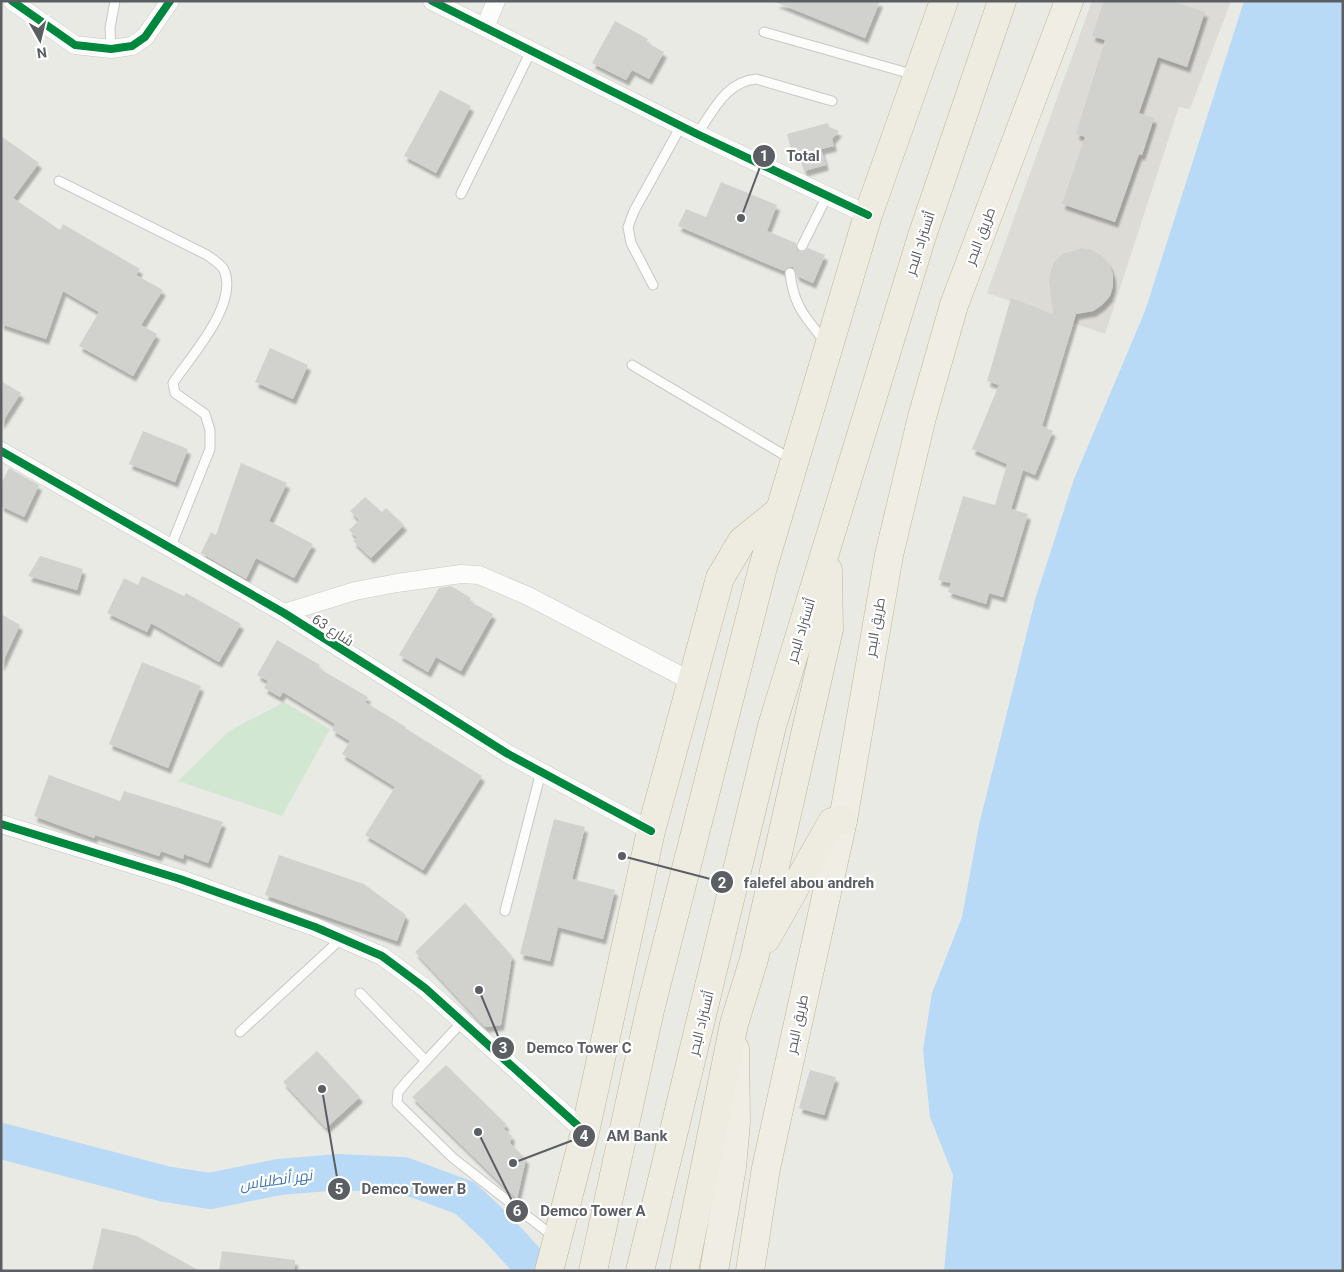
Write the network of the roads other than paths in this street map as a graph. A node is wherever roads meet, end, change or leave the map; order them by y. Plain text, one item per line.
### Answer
1 (12, 1) edge
2 (115, 1) edge
3 (170, 1) edge
4 (432, 1) edge
5 (496, 1) edge
6 (944, 1) edge
7 (1002, 1) edge
8 (1068, 1) edge
9 (485, 27) junction
10 (764, 32) dead end
11 (111, 49) junction
12 (531, 51) junction
13 (918, 76) junction
14 (832, 101) dead end
15 (681, 126) junction
16 (697, 134) junction
17 (59, 181) dead end
18 (461, 194) dead end
19 (827, 196) junction
20 (868, 215) junction
21 (802, 246) dead end
22 (790, 273) dead end
23 (653, 285) dead end
24 (829, 347) junction
25 (632, 365) dead end
26 (1, 451) edge
27 (794, 461) junction
28 (779, 511) junction
29 (171, 546) junction
30 (828, 546) junction
31 (284, 613) junction
32 (691, 681) junction
33 (541, 772) junction
34 (843, 820) junction
35 (1, 824) edge
36 (651, 831) junction
37 (506, 911) dead end
38 (342, 938) junction
39 (754, 959) junction
40 (360, 994) dead end
41 (462, 1022) junction
42 (734, 1024) junction
43 (240, 1032) dead end
44 (426, 1060) junction
45 (585, 1132) junction
46 (553, 1260) edge
47 (684, 1268) edge
48 (593, 1271) edge
49 (640, 1271) edge
50 (714, 1271) edge
51 (750, 1271) edge

1 - 11 street
2 - 11 lane
3 - 11 street
4 - 9 street
5 - 9 street
6 - 13 highway
7 - 30 highway, أتستراد البحر
8 - 34 highway, طريق البحر
9 - 12 street
10 - 13 lane
12 - 15 street
12 - 18 lane
13 - 20 highway
14 - 16 lane
15 - 16 street
15 - 23 lane
16 - 19 street
17 - 29 lane
19 - 20 street
19 - 21 lane
20 - 24 highway
22 - 24 lane
24 - 27 highway
25 - 27 lane
26 - 29 street, شارع 63
27 - 28 highway
28 - 32 highway
28 - 48 highway
29 - 31 street, شارع 63
30 - 39 highway
30 - 49 highway, أتستراد البحر
31 - 32 street
31 - 33 street, شارع 63
32 - 36 highway
33 - 36 street, شارع 63
33 - 37 lane
34 - 39 highway
34 - 51 highway, طريق البحر
35 - 38 street
36 - 45 highway
38 - 41 street
38 - 43 lane
39 - 42 highway
40 - 44 lane
41 - 44 lane
41 - 45 street
42 - 47 highway
42 - 50 highway
44 - 46 lane
45 - 46 highway

